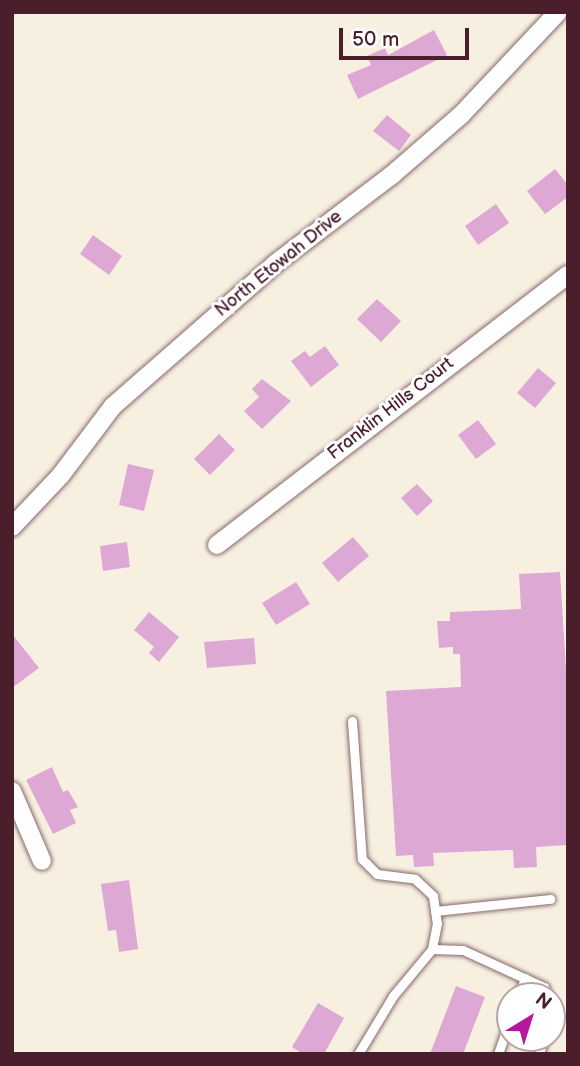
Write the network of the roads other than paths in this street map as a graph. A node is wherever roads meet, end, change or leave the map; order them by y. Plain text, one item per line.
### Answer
1 (558, 12) edge
2 (568, 275) edge
3 (12, 527) edge
4 (217, 545) dead end
5 (352, 721) dead end
6 (12, 791) edge
7 (42, 862) dead end
8 (550, 899) dead end
9 (435, 911) junction
10 (432, 949) junction
11 (525, 978) junction
12 (524, 982) edge
13 (533, 982) edge
14 (358, 1054) edge

1 - 3 street, North Etowah Drive
2 - 4 street, Franklin Hills Court
5 - 9 lane
6 - 7 street
8 - 9 lane
9 - 10 lane
10 - 11 lane
10 - 14 lane
11 - 12 lane
11 - 13 lane

